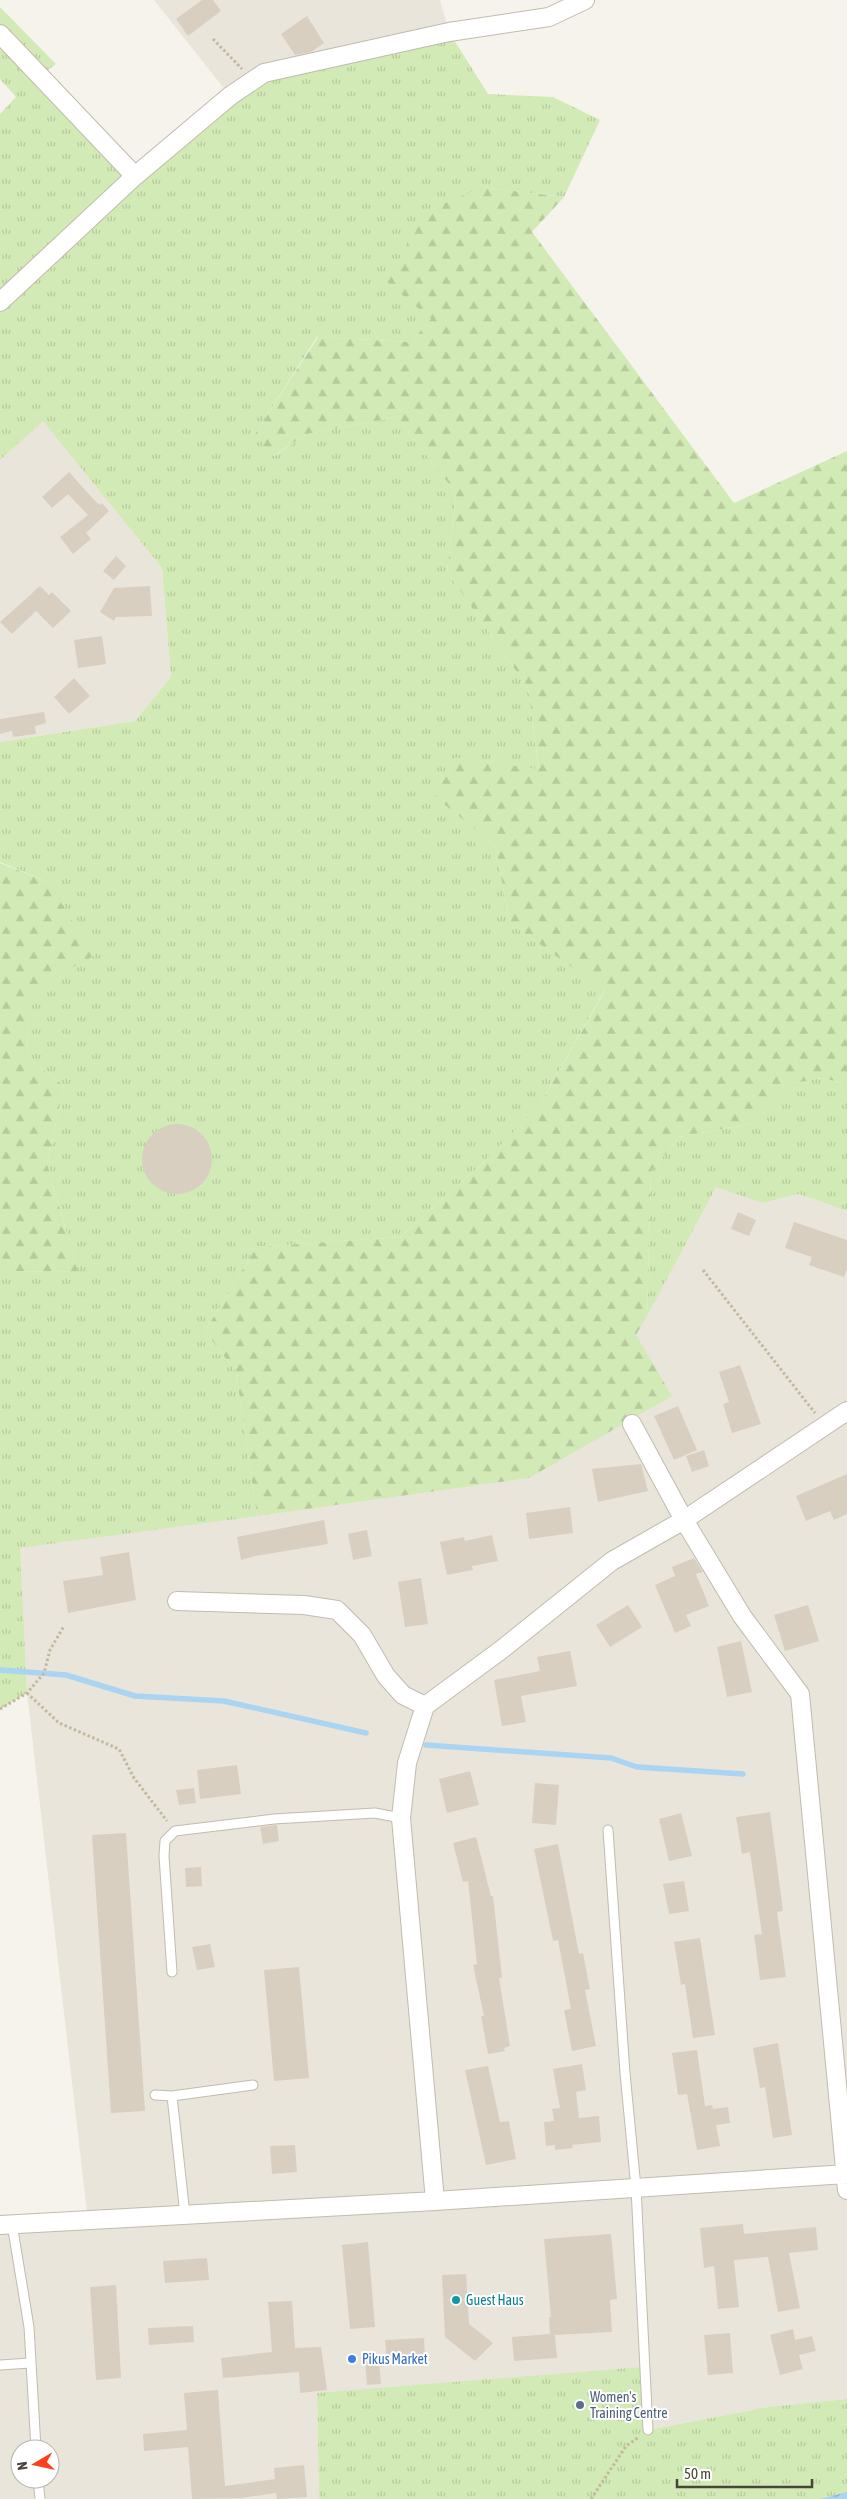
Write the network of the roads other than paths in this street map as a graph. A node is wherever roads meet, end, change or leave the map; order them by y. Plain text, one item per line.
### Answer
1 (585, 0) edge
2 (0, 34) edge
3 (135, 176) junction
4 (0, 302) edge
5 (847, 1411) edge
6 (632, 1424) dead end
7 (684, 1520) junction
8 (177, 1601) dead end
9 (425, 1706) junction
10 (401, 1818) junction
11 (608, 1830) dead end
12 (172, 1972) dead end
13 (253, 2085) dead end
14 (155, 2095) dead end
15 (172, 2096) junction
16 (847, 2180) edge
17 (636, 2188) junction
18 (435, 2201) junction
19 (185, 2215) junction
20 (6, 2224) edge
21 (30, 2363) junction
22 (0, 2365) edge
23 (648, 2430) road end
24 (35, 2439) edge

1 - 3 street
2 - 3 street
3 - 4 street
5 - 7 street
6 - 7 street
7 - 9 street
7 - 16 street
8 - 9 street
9 - 10 street
10 - 12 lane
10 - 18 street
11 - 17 lane
13 - 15 lane
14 - 15 lane
15 - 19 lane
16 - 17 street
17 - 18 street
17 - 23 lane
18 - 19 street
19 - 20 street
20 - 21 lane
21 - 22 lane
21 - 24 lane

